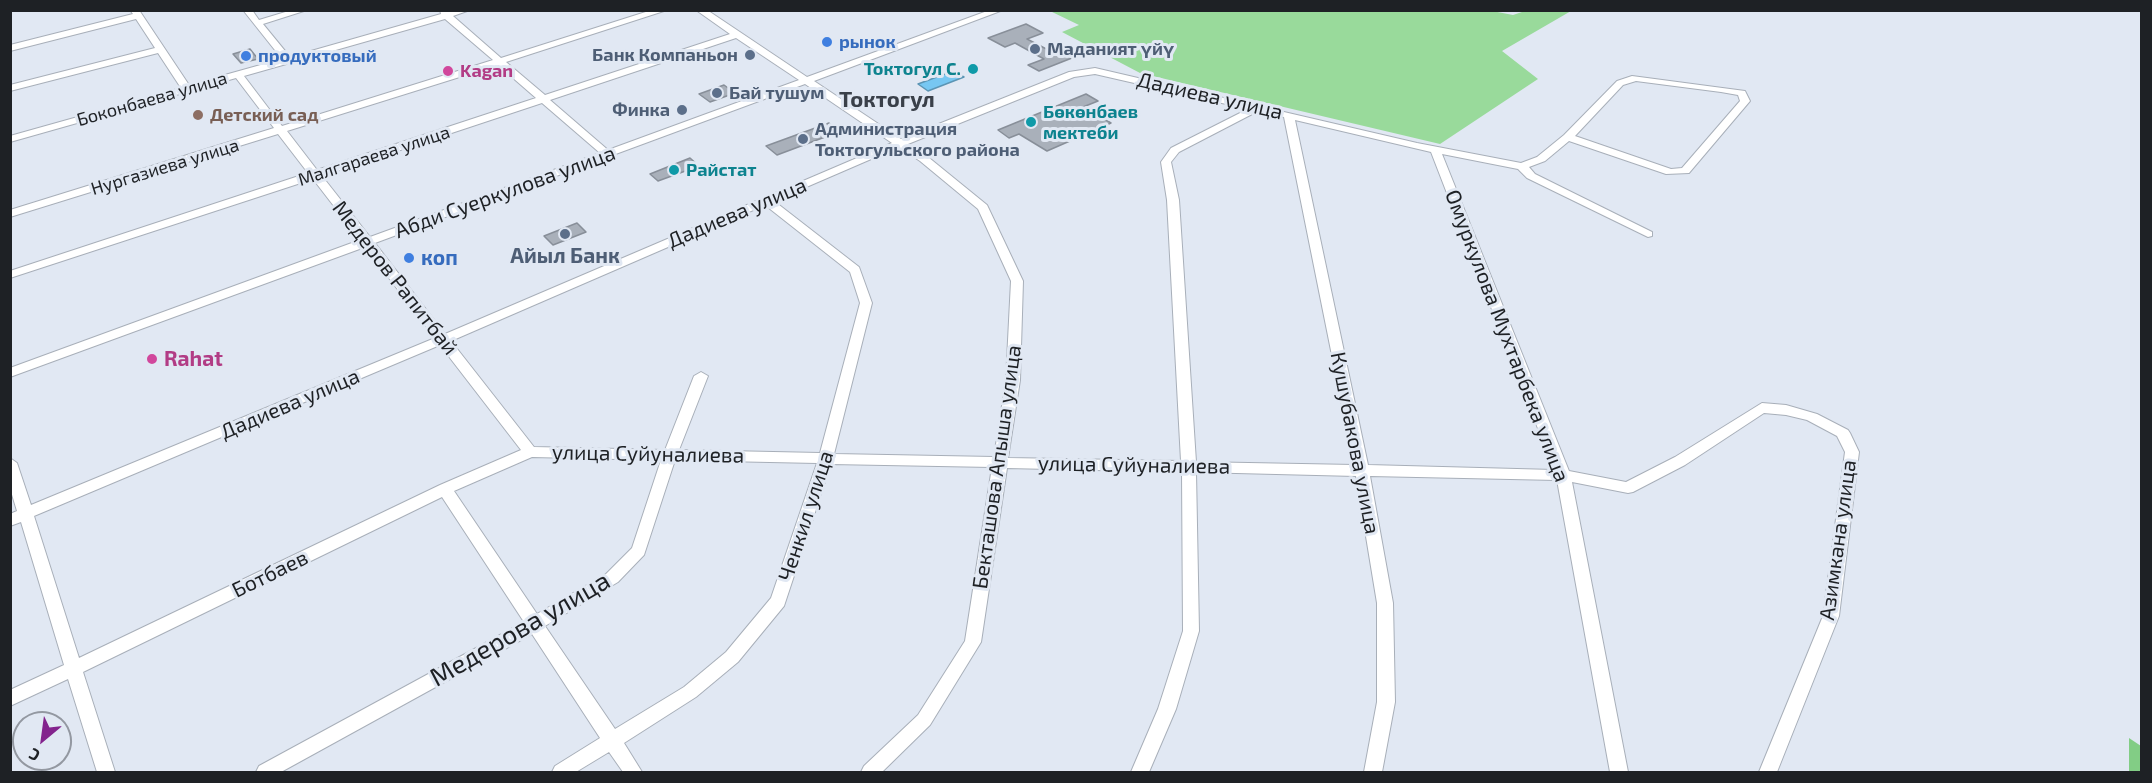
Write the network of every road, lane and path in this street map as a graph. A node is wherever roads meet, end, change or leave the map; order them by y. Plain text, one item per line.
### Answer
1 (247, 10) edge
2 (303, 10) edge
3 (466, 10) edge
4 (663, 10) edge
5 (700, 10) edge
6 (993, 11) edge
7 (135, 13) edge
8 (444, 13) edge
9 (257, 23) junction
10 (737, 35) junction
11 (10, 48) edge
12 (159, 50) junction
13 (288, 61) junction
14 (499, 62) junction
15 (238, 75) junction
16 (806, 81) junction
17 (10, 88) edge
18 (187, 89) junction
19 (542, 99) junction
20 (1257, 108) junction
21 (1289, 115) junction
22 (282, 131) junction
23 (1568, 137) junction
24 (10, 139) edge
25 (900, 143) junction
26 (1435, 149) junction
27 (607, 154) junction
28 (1522, 166) junction
29 (316, 175) junction
30 (766, 201) junction
31 (10, 214) edge
32 (1648, 234) dead end
33 (367, 242) junction
34 (10, 275) edge
35 (442, 340) junction
36 (10, 373) edge
37 (701, 376) dead end
38 (530, 452) junction
39 (670, 455) junction
40 (826, 458) junction
41 (1000, 462) junction
42 (10, 463) edge
43 (1189, 467) junction
44 (1362, 470) junction
45 (1563, 475) junction
46 (1628, 488) joint
47 (445, 489) junction
48 (18, 517) edge
49 (535, 624) junction
50 (74, 669) junction
51 (10, 699) edge
52 (612, 740) junction
53 (106, 772) edge
54 (265, 772) edge
55 (561, 772) edge
56 (633, 772) edge
57 (870, 772) edge
58 (1140, 772) edge
59 (1373, 772) edge
60 (1619, 772) edge
61 (1768, 772) edge

1 - 9 street
2 - 9 street
3 - 8 street, Боконбаева улица
4 - 14 street, Нургазиева улица
5 - 10 street, Бекташова Апыша улица
6 - 16 street, Абди Суеркулова улица
7 - 11 street
7 - 12 street
8 - 13 street, Боконбаева улица
8 - 14 street
9 - 13 street
10 - 16 street, Бекташова Апыша улица
10 - 19 street, Малгараева улица
12 - 17 street
12 - 18 street
13 - 15 street, Боконбаева улица
14 - 19 street
14 - 22 street, Нургазиева улица
15 - 18 street, Боконбаева улица
15 - 22 street, Медеров Рапитбай
16 - 25 street, Бекташова Апыша улица
16 - 27 street, Абди Суеркулова улица
18 - 24 street, Боконбаева улица
19 - 27 street
19 - 29 street, Малгараева улица
20 - 21 street, Дадиева улица
20 - 25 street, Дадиева улица
20 - 43 street
21 - 26 street, Дадиева улица
21 - 44 street, Кушубакова улица
22 - 29 street, Медеров Рапитбай
22 - 31 street, Нургазиева улица
23 - 23 street
23 - 28 street
25 - 30 street, Дадиева улица
25 - 41 street, Бекташова Апыша улица
26 - 28 street, Дадиева улица
26 - 45 street, Омуркулова Мухтарбека улица
27 - 33 street, Абди Суеркулова улица
28 - 32 street
29 - 33 street, Медеров Рапитбай
29 - 34 street, Малгараева улица
30 - 35 street, Дадиева улица
30 - 40 street, Ченкил улица
33 - 35 street, Медеров Рапитбай
33 - 36 street, Абди Суеркулова улица
35 - 38 street, Медеров Рапитбай
35 - 48 street, Дадиева улица
37 - 39 street, Медерова улица
38 - 39 street, улица Суйуналиева
38 - 47 street, Ботбаев
39 - 40 street, улица Суйуналиева
39 - 49 street, Медерова улица
40 - 41 street, улица Суйуналиева
40 - 52 street, Ченкил улица
41 - 43 street, улица Суйуналиева
41 - 57 street, Бекташова Апыша улица
42 - 48 street
43 - 44 street, улица Суйуналиева
43 - 58 street
44 - 45 street, улица Суйуналиева
44 - 59 street, Кушубакова улица
45 - 46 street, улица Суйуналиева
45 - 60 street, Омуркулова Мухтарбека улица
46 - 61 street, Азимкана улица
47 - 49 street
47 - 50 street, Ботбаев
48 - 50 street
49 - 52 street
49 - 54 street, Медерова улица
50 - 51 street, Ботбаев
50 - 53 street
52 - 55 street, Ченкил улица
52 - 56 street

